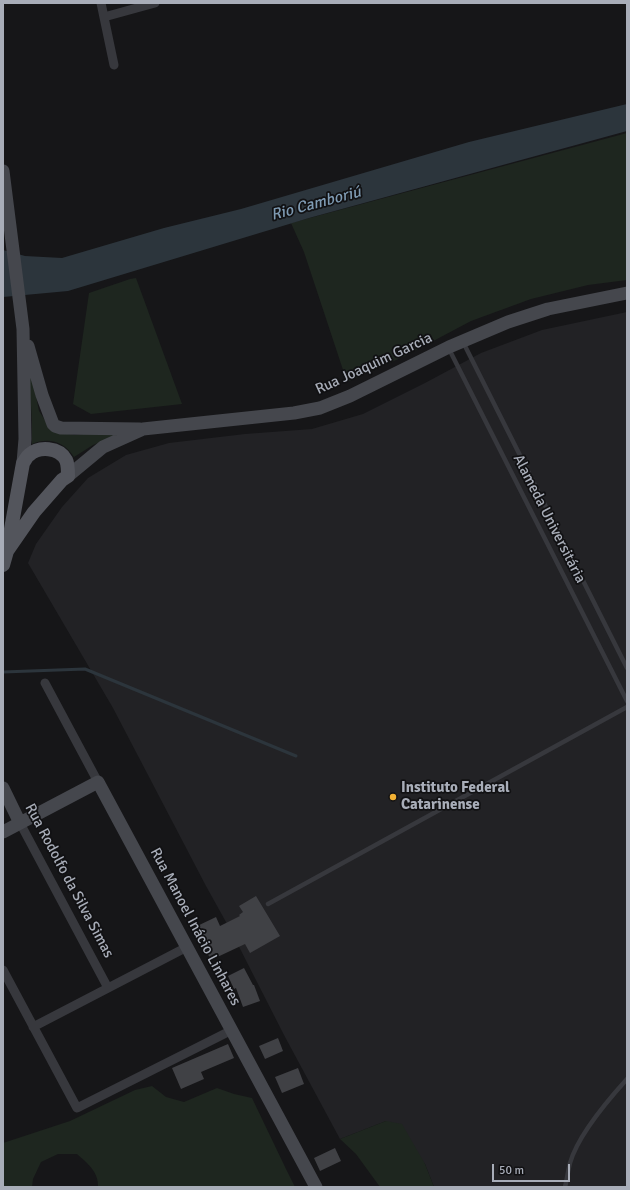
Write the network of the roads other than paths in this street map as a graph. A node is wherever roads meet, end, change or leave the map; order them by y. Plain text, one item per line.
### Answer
1 (101, 3) edge
2 (155, 3) edge
3 (104, 17) junction
4 (114, 66) dead end
5 (3, 171) edge
6 (3, 208) edge
7 (11, 233) junction
8 (627, 293) edge
9 (23, 329) junction
10 (463, 342) junction
11 (449, 348) junction
12 (143, 429) junction
13 (23, 463) junction
14 (68, 476) junction
15 (7, 551) junction
16 (3, 565) edge
17 (627, 668) edge
18 (45, 683) dead end
19 (627, 701) edge
20 (627, 707) edge
21 (98, 782) junction
22 (3, 788) edge
23 (20, 823) junction
24 (3, 832) edge
25 (268, 904) dead end
26 (187, 947) junction
27 (3, 970) edge
28 (108, 988) junction
29 (33, 1027) junction
30 (232, 1030) junction
31 (627, 1078) edge
32 (316, 1187) edge
33 (565, 1187) edge

1 - 3 street
2 - 3 street
3 - 4 street
5 - 7 main road
6 - 7 main road
7 - 9 main road
8 - 10 main road, Rua Joaquim Garcia
9 - 12 main road
9 - 13 main road
10 - 11 main road, Rua Joaquim Garcia
10 - 17 lane, Alameda Universitária
11 - 12 main road, Rua Joaquim Garcia
11 - 19 lane, Alameda Universitária
12 - 14 main road, Rua Joaquim Garcia
13 - 14 main road
13 - 15 main road
14 - 15 main road
15 - 16 main road
18 - 21 street, Rua Manoel Inácio Linhares
20 - 25 lane
21 - 23 main road
21 - 26 main road, Rua Manoel Inácio Linhares
22 - 23 main road, Rua Rodolfo da Silva Simas
23 - 24 main road
23 - 28 street, Rua Rodolfo da Silva Simas
26 - 28 street
26 - 30 main road, Rua Manoel Inácio Linhares
27 - 29 street
28 - 29 street
29 - 30 street
30 - 32 main road, Rua Manoel Inácio Linhares
31 - 33 lane

